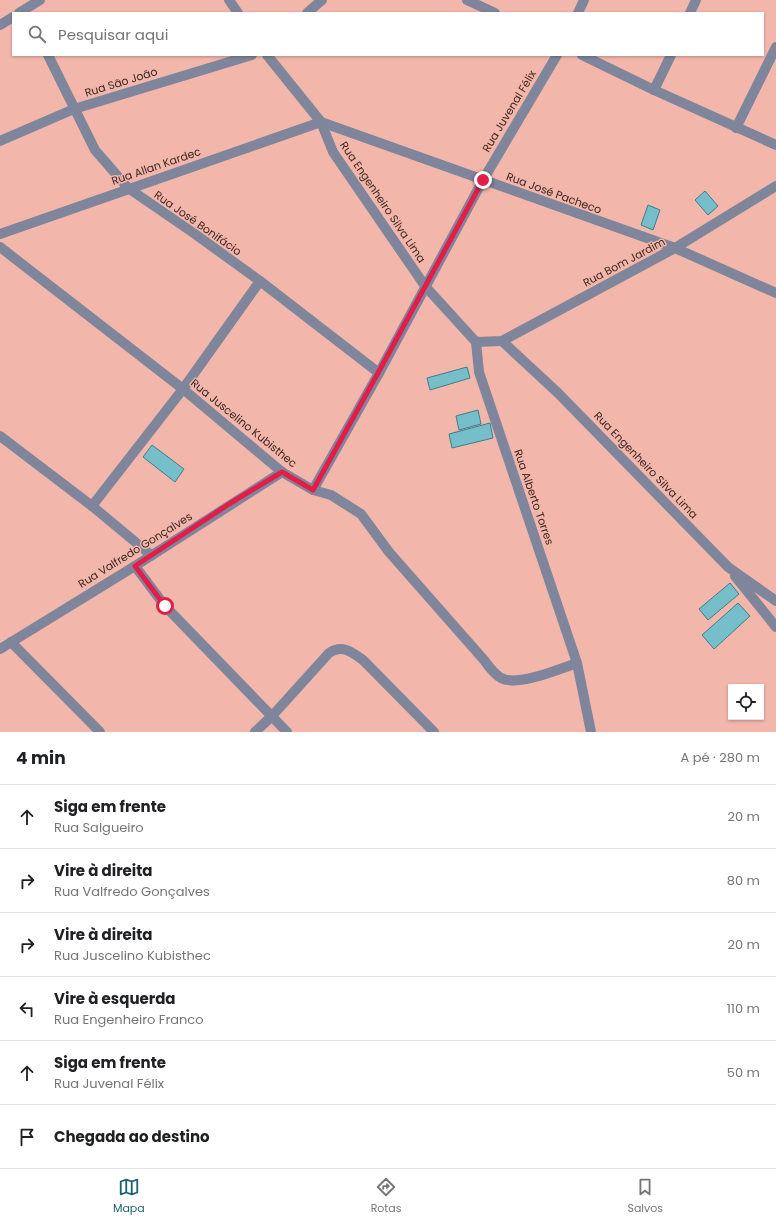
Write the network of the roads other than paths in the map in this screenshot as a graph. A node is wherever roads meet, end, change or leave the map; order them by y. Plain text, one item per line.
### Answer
1 (40, 0) edge
2 (229, 0) edge
3 (322, 0) edge
4 (467, 0) edge
5 (584, 0) edge
6 (696, 0) edge
7 (24, 12) edge
8 (237, 12) edge
9 (308, 12) edge
10 (492, 12) edge
11 (578, 12) edge
12 (690, 12) edge
13 (12, 18) edge
14 (0, 25) edge
15 (776, 47) edge
16 (48, 56) edge
17 (249, 56) edge
18 (268, 56) edge
19 (556, 56) edge
20 (584, 56) edge
21 (671, 56) edge
22 (654, 90) junction
23 (74, 109) junction
24 (321, 122) junction
25 (736, 128) junction
26 (0, 141) edge
27 (776, 145) edge
28 (483, 180) junction
29 (776, 186) edge
30 (128, 188) junction
31 (0, 234) edge
32 (0, 247) edge
33 (675, 248) junction
34 (260, 281) junction
35 (425, 286) junction
36 (776, 293) edge
37 (502, 341) junction
38 (476, 342) junction
39 (378, 373) junction
40 (183, 389) junction
41 (0, 436) edge
42 (282, 472) junction
43 (313, 490) junction
44 (92, 506) junction
45 (151, 555) junction
46 (135, 566) junction
47 (728, 567) junction
48 (776, 601) edge
49 (776, 626) edge
50 (11, 642) junction
51 (0, 648) edge
52 (577, 663) junction
53 (272, 716) junction
54 (100, 732) edge
55 (255, 732) edge
56 (287, 732) edge
57 (434, 732) edge
58 (591, 732) edge

1 - 7 street
2 - 8 street
3 - 9 street
4 - 10 street
5 - 11 street
6 - 12 street
13 - 14 street
15 - 25 street
16 - 23 street, Rua José Bonifácio
17 - 23 street, Rua São João
18 - 24 street, Rua Engenheiro Silva Lima
19 - 28 street, Rua Juvenal Félix
20 - 22 street
21 - 22 street
22 - 25 street
23 - 26 street, Rua São João
23 - 30 street, Rua José Bonifácio
24 - 28 street, Rua José Pacheco
24 - 30 street, Rua Allan Kardec
24 - 35 street, Rua Engenheiro Silva Lima
25 - 27 street
28 - 33 street, Rua José Pacheco
28 - 35 street, Rua Juvenal Félix
29 - 33 street, Rua Bom Jardim
30 - 31 street, Rua Allan Kardec
30 - 34 street, Rua José Bonifácio
32 - 40 street, Rua Juscelino Kubisthec
33 - 36 street, Rua José Pacheco
33 - 37 street, Rua Bom Jardim
34 - 39 street, Rua José Bonifácio
34 - 40 street
35 - 38 street
35 - 39 street, Rua Juvenal Félix
37 - 38 street, Rua Bom Jardim
37 - 47 street, Rua Engenheiro Silva Lima
38 - 52 street, Rua Alberto Torres
39 - 43 street, Rua Juvenal Félix
40 - 42 street, Rua Juscelino Kubisthec
40 - 44 street
41 - 44 street
42 - 43 street, Rua Juscelino Kubisthec
42 - 45 street, Rua Valfredo Gonçalves
43 - 52 street, Rua Juscelino Kubisthec
44 - 45 street
45 - 46 street, Rua Valfredo Gonçalves
46 - 50 street, Rua Valfredo Gonçalves
46 - 53 street
47 - 48 street, Rua Engenheiro Silva Lima
47 - 49 street
50 - 51 street, Rua Valfredo Gonçalves
50 - 54 street
52 - 58 street, Rua Alberto Torres
53 - 55 street
53 - 56 street
53 - 57 street

